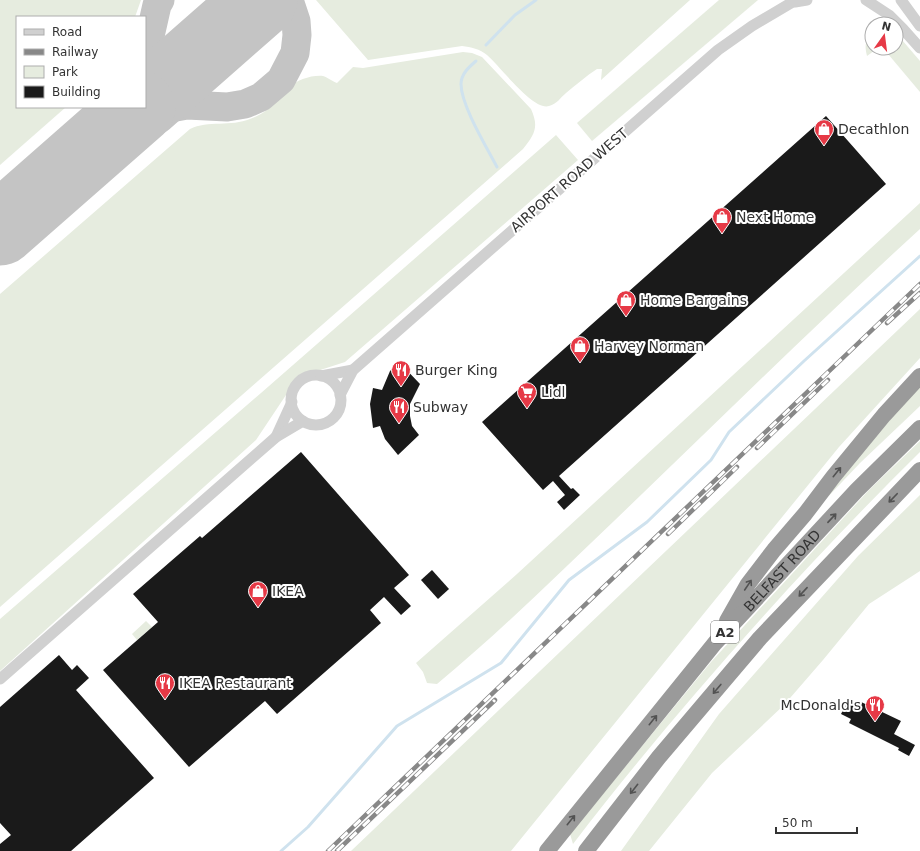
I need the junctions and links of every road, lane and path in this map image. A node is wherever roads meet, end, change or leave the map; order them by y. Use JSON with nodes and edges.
{"nodes":[{"id":1,"x":807,"y":0,"type":"edge"},
{"id":2,"x":866,"y":0,"type":"edge"},
{"id":3,"x":901,"y":0,"type":"edge"},
{"id":4,"x":796,"y":1,"type":"edge"},
{"id":5,"x":920,"y":26,"type":"edge"},
{"id":6,"x":920,"y":48,"type":"edge"},
{"id":7,"x":353,"y":370,"type":"junction"},
{"id":8,"x":321,"y":376,"type":"junction"},
{"id":9,"x":920,"y":376,"type":"edge"},
{"id":10,"x":340,"y":395,"type":"junction"},
{"id":11,"x":292,"y":402,"type":"junction"},
{"id":12,"x":303,"y":421,"type":"junction"},
{"id":13,"x":920,"y":428,"type":"edge"},
{"id":14,"x":276,"y":437,"type":"junction"},
{"id":15,"x":920,"y":470,"type":"edge"},
{"id":16,"x":715,"y":643,"type":"junction"},
{"id":17,"x":0,"y":679,"type":"edge"},
{"id":18,"x":547,"y":851,"type":"edge"},
{"id":19,"x":586,"y":851,"type":"edge"}],
"edges":[{"from":1,"to":4,"type":"street","name":"AIRPORT ROAD WEST"},
{"from":2,"to":6,"type":"street"},
{"from":3,"to":5,"type":"street"},
{"from":4,"to":7,"type":"street","name":"AIRPORT ROAD WEST"},
{"from":7,"to":8,"type":"street"},
{"from":7,"to":10,"type":"street","name":"AIRPORT ROAD WEST"},
{"from":8,"to":10,"type":"street"},
{"from":8,"to":11,"type":"street"},
{"from":16,"to":9,"type":"highway","one_way":true},
{"from":10,"to":12,"type":"street"},
{"from":11,"to":12,"type":"street"},
{"from":11,"to":14,"type":"street"},
{"from":12,"to":14,"type":"street"},
{"from":16,"to":13,"type":"highway","name":"BELFAST ROAD","number":"A2","one_way":true},
{"from":14,"to":17,"type":"street"},
{"from":15,"to":19,"type":"highway","number":"A2","one_way":true},
{"from":18,"to":16,"type":"highway","name":"BELFAST ROAD","number":"A2","one_way":true}]}
